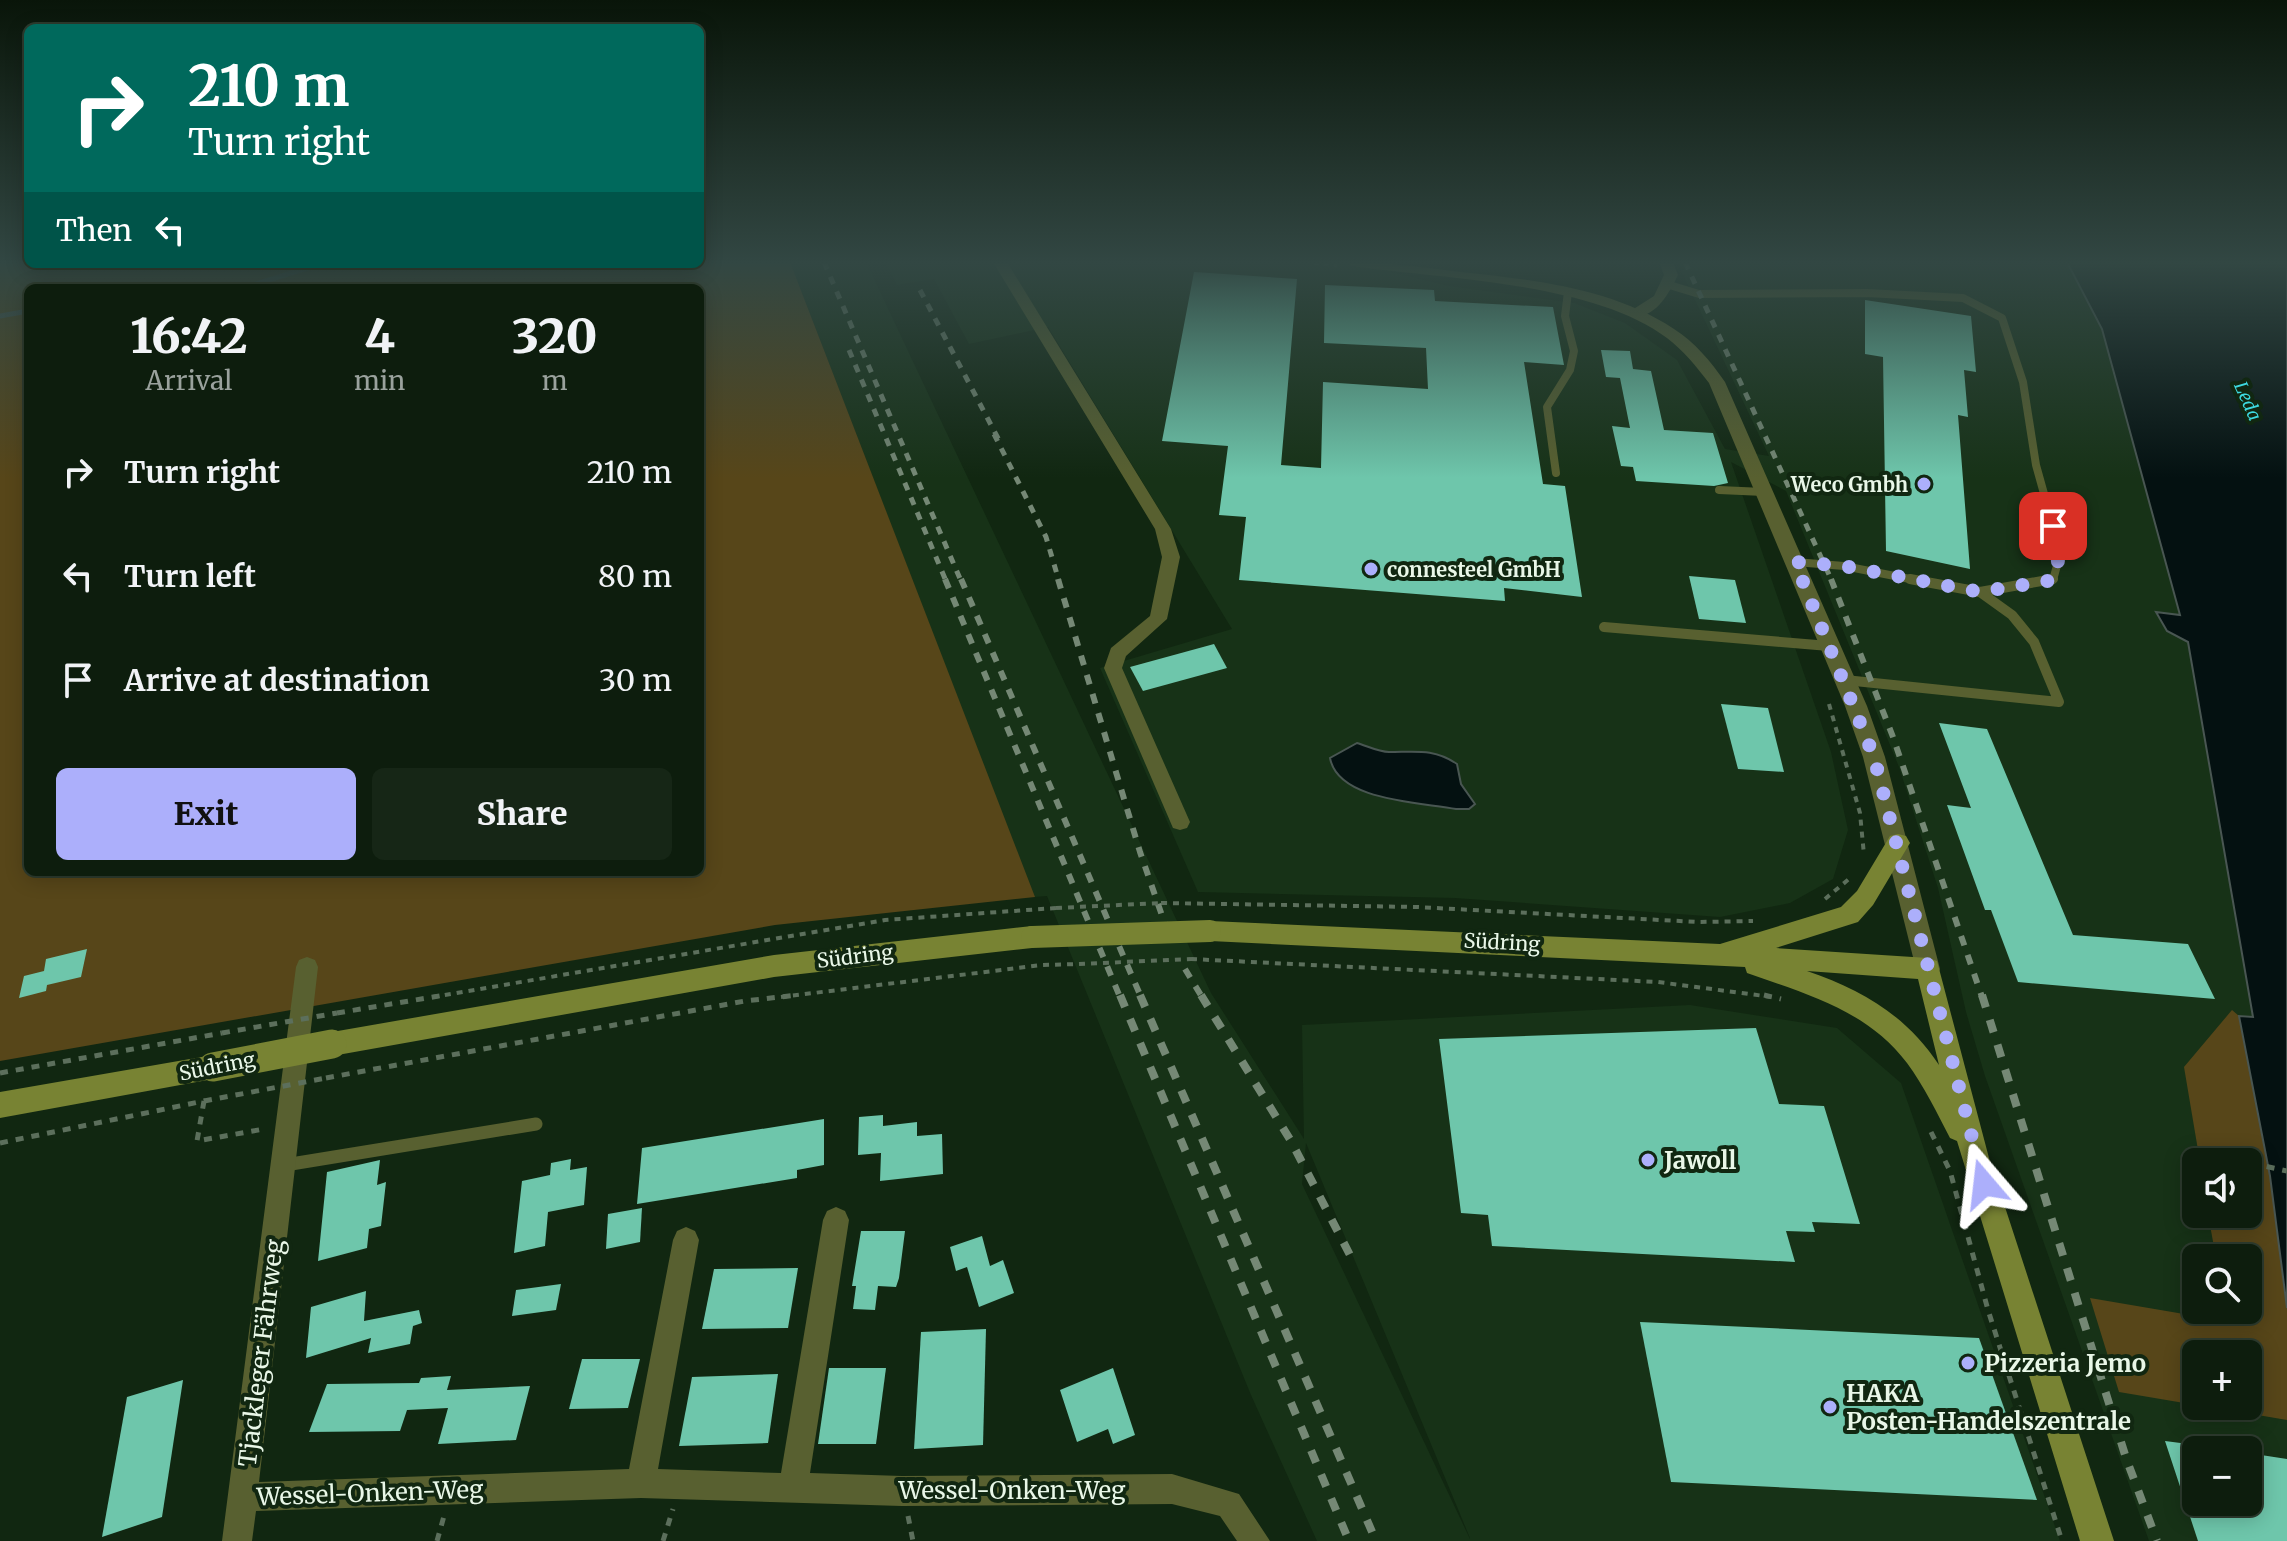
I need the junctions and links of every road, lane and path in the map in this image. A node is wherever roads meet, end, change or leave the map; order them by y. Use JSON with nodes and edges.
{"nodes":[{"id":1,"x":1044,"y":334,"type":"edge"},
{"id":2,"x":1570,"y":334,"type":"edge"},
{"id":3,"x":1672,"y":334,"type":"edge"},
{"id":4,"x":2007,"y":334,"type":"edge"},
{"id":5,"x":1556,"y":473,"type":"dead end"},
{"id":6,"x":1719,"y":490,"type":"dead end"},
{"id":7,"x":1764,"y":492,"type":"junction"},
{"id":8,"x":1795,"y":562,"type":"junction"},
{"id":9,"x":1980,"y":592,"type":"junction"},
{"id":10,"x":1604,"y":627,"type":"dead end"},
{"id":11,"x":1831,"y":647,"type":"junction"},
{"id":12,"x":1845,"y":680,"type":"junction"},
{"id":13,"x":1828,"y":700,"type":"dead end"},
{"id":14,"x":1180,"y":822,"type":"dead end"},
{"id":15,"x":1898,"y":843,"type":"junction"},
{"id":16,"x":1858,"y":865,"type":"dead end"},
{"id":17,"x":1851,"y":877,"type":"dead end"},
{"id":18,"x":1820,"y":902,"type":"dead end"},
{"id":19,"x":1753,"y":921,"type":"dead end"},
{"id":20,"x":1722,"y":953,"type":"junction"},
{"id":21,"x":307,"y":967,"type":"dead end"},
{"id":22,"x":1928,"y":969,"type":"junction"},
{"id":23,"x":1793,"y":1002,"type":"dead end"},
{"id":24,"x":0,"y":1073,"type":"edge"},
{"id":25,"x":204,"y":1101,"type":"junction"},
{"id":26,"x":0,"y":1105,"type":"edge"},
{"id":27,"x":1925,"y":1119,"type":"dead end"},
{"id":28,"x":536,"y":1124,"type":"dead end"},
{"id":29,"x":287,"y":1125,"type":"junction"},
{"id":30,"x":0,"y":1143,"type":"edge"},
{"id":31,"x":1975,"y":1158,"type":"junction"},
{"id":32,"x":285,"y":1165,"type":"junction"},
{"id":33,"x":2262,"y":1165,"type":"edge"},
{"id":34,"x":2287,"y":1171,"type":"edge"},
{"id":35,"x":836,"y":1220,"type":"dead end"},
{"id":36,"x":686,"y":1240,"type":"dead end"},
{"id":37,"x":641,"y":1483,"type":"junction"},
{"id":38,"x":793,"y":1487,"type":"junction"},
{"id":39,"x":242,"y":1497,"type":"junction"},
{"id":40,"x":232,"y":1539,"type":"edge"},
{"id":41,"x":1255,"y":1541,"type":"edge"},
{"id":42,"x":2062,"y":1541,"type":"edge"},
{"id":43,"x":2097,"y":1541,"type":"edge"}],
"edges":[{"from":1,"to":14,"type":"street"},
{"from":2,"to":5,"type":"lane"},
{"from":3,"to":7,"type":"street"},
{"from":4,"to":9,"type":"lane"},
{"from":6,"to":7,"type":"lane"},
{"from":7,"to":8,"type":"street"},
{"from":8,"to":9,"type":"lane"},
{"from":8,"to":11,"type":"street"},
{"from":9,"to":12,"type":"lane"},
{"from":10,"to":11,"type":"lane"},
{"from":11,"to":12,"type":"street"},
{"from":12,"to":15,"type":"street"},
{"from":13,"to":16,"type":"path"},
{"from":15,"to":20,"type":"main road"},
{"from":15,"to":22,"type":"street"},
{"from":17,"to":18,"type":"path"},
{"from":19,"to":24,"type":"path","bridge":true},
{"from":20,"to":22,"type":"main road","name":"Südring"},
{"from":20,"to":26,"type":"main road","name":"Südring","bridge":true},
{"from":20,"to":31,"type":"main road","name":"Südring"},
{"from":21,"to":29,"type":"street","name":"Tjackleger Fährweg"},
{"from":22,"to":31,"type":"main road"},
{"from":23,"to":25,"type":"path","bridge":true},
{"from":25,"to":29,"type":"path"},
{"from":25,"to":30,"type":"path"},
{"from":27,"to":42,"type":"path"},
{"from":28,"to":32,"type":"lane"},
{"from":29,"to":32,"type":"street","name":"Tjackleger Fährweg"},
{"from":31,"to":43,"type":"main road"},
{"from":32,"to":39,"type":"street","name":"Tjackleger Fährweg"},
{"from":33,"to":34,"type":"path"},
{"from":35,"to":38,"type":"street"},
{"from":36,"to":37,"type":"street"},
{"from":37,"to":38,"type":"street","name":"Wessel-Onken-Weg"},
{"from":37,"to":39,"type":"street","name":"Wessel-Onken-Weg"},
{"from":38,"to":41,"type":"street","name":"Wessel-Onken-Weg"},
{"from":39,"to":40,"type":"street","name":"Tjackleger Fährweg"}]}
